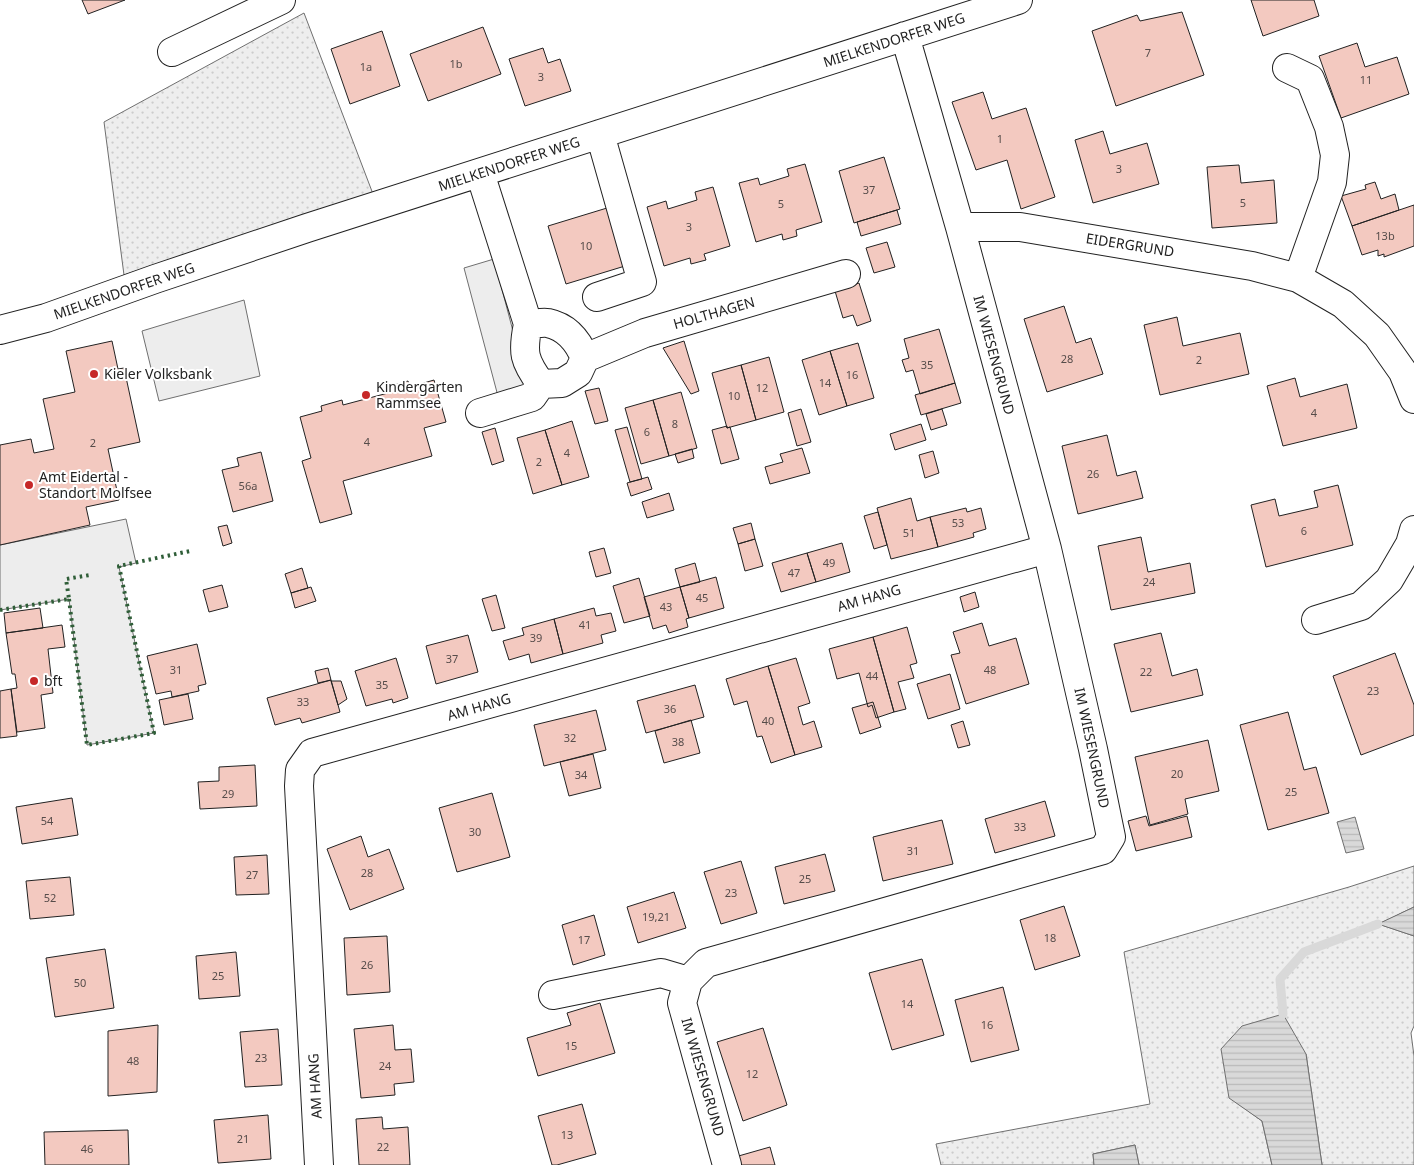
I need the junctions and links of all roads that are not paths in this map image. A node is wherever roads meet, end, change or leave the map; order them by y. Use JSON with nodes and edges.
{"nodes":[{"id":1,"x":280,"y":0,"type":"edge"},
{"id":2,"x":1016,"y":0,"type":"edge"},
{"id":3,"x":905,"y":36,"type":"junction"},
{"id":4,"x":172,"y":52,"type":"dead end"},
{"id":5,"x":1287,"y":68,"type":"dead end"},
{"id":6,"x":600,"y":134,"type":"junction"},
{"id":7,"x":480,"y":173,"type":"junction"},
{"id":8,"x":960,"y":227,"type":"junction"},
{"id":9,"x":846,"y":274,"type":"dead end"},
{"id":10,"x":1298,"y":278,"type":"junction"},
{"id":11,"x":597,"y":297,"type":"dead end"},
{"id":12,"x":528,"y":324,"type":"junction"},
{"id":13,"x":0,"y":330,"type":"edge"},
{"id":14,"x":585,"y":358,"type":"junction"},
{"id":15,"x":541,"y":384,"type":"junction"},
{"id":16,"x":1414,"y":399,"type":"edge"},
{"id":17,"x":480,"y":413,"type":"dead end"},
{"id":18,"x":1414,"y":530,"type":"edge"},
{"id":19,"x":1047,"y":549,"type":"junction"},
{"id":20,"x":1316,"y":620,"type":"dead end"},
{"id":21,"x":688,"y":981,"type":"junction"},
{"id":22,"x":553,"y":995,"type":"dead end"},
{"id":23,"x":319,"y":1165,"type":"edge"},
{"id":24,"x":727,"y":1165,"type":"edge"}],
"edges":[{"from":1,"to":4,"type":"street"},
{"from":2,"to":3,"type":"street","name":"MIELKENDORFER WEG"},
{"from":3,"to":6,"type":"street","name":"MIELKENDORFER WEG"},
{"from":3,"to":8,"type":"street","name":"IM WIESENGRUND"},
{"from":5,"to":10,"type":"street"},
{"from":6,"to":7,"type":"street","name":"MIELKENDORFER WEG"},
{"from":6,"to":11,"type":"street"},
{"from":7,"to":12,"type":"street"},
{"from":7,"to":13,"type":"street","name":"MIELKENDORFER WEG"},
{"from":8,"to":10,"type":"street","name":"EIDERGRUND"},
{"from":8,"to":19,"type":"street","name":"IM WIESENGRUND"},
{"from":9,"to":14,"type":"street","name":"HOLTHAGEN"},
{"from":10,"to":16,"type":"street","name":"EIDERGRUND"},
{"from":12,"to":14,"type":"street"},
{"from":12,"to":15,"type":"street"},
{"from":14,"to":15,"type":"street"},
{"from":15,"to":17,"type":"street"},
{"from":18,"to":20,"type":"street"},
{"from":19,"to":21,"type":"street","name":"IM WIESENGRUND"},
{"from":19,"to":23,"type":"street","name":"AM HANG"},
{"from":21,"to":22,"type":"street"},
{"from":21,"to":24,"type":"street","name":"IM WIESENGRUND"}]}
